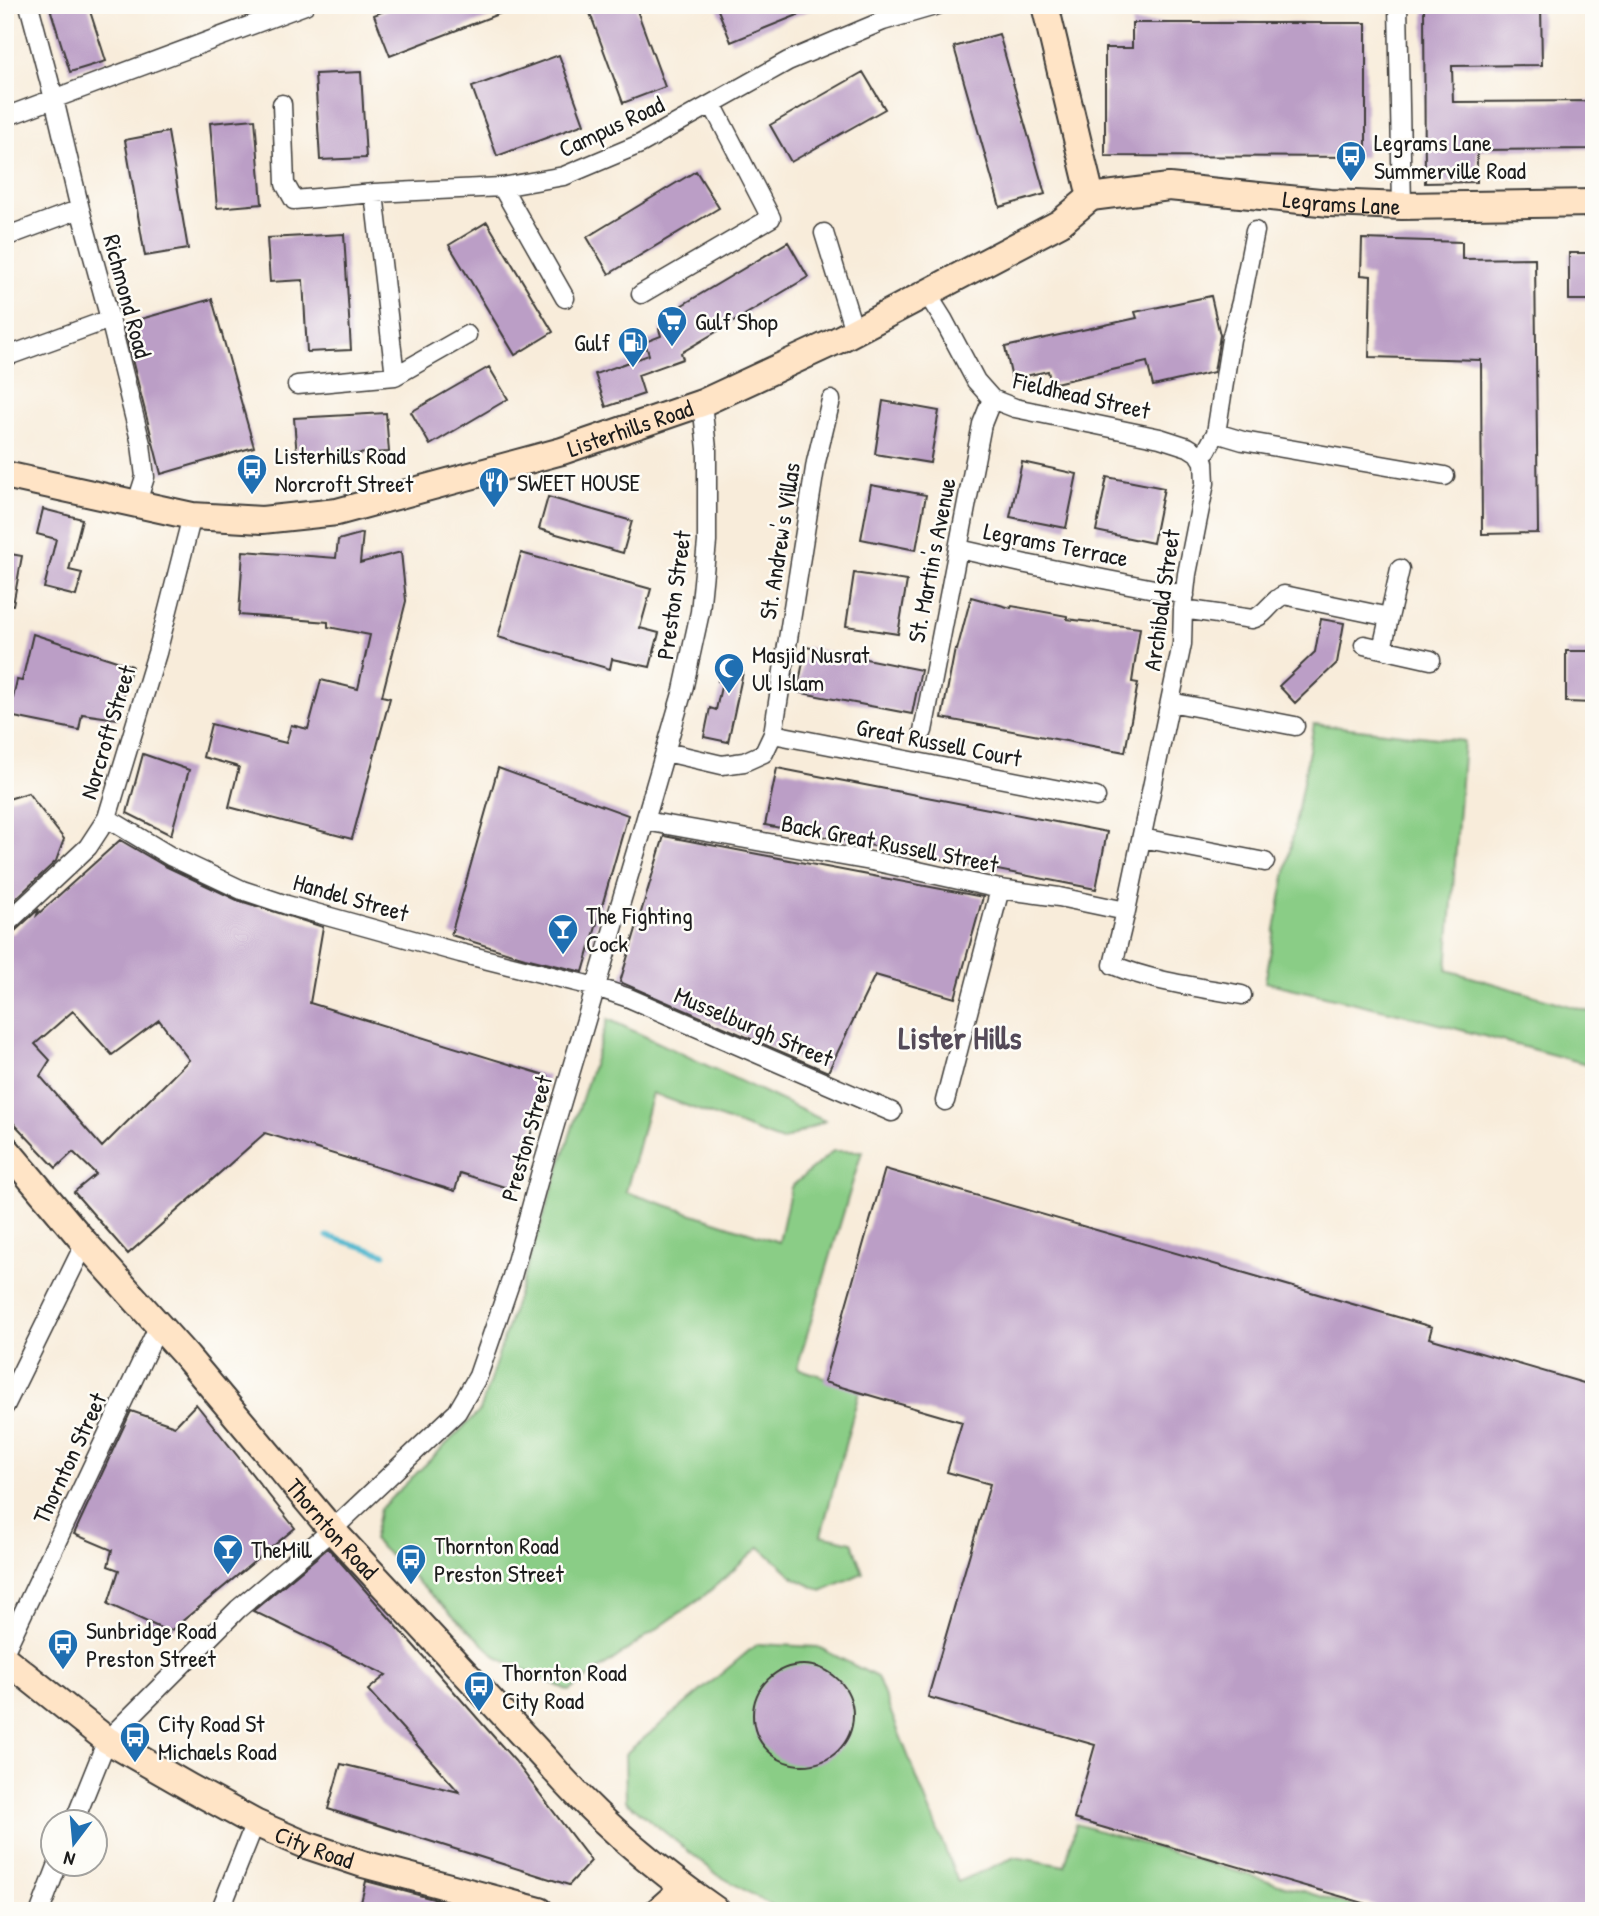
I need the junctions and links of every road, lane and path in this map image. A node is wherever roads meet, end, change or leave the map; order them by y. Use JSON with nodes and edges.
{"nodes":[{"id":1,"x":29,"y":5,"type":"edge"},
{"id":2,"x":305,"y":5,"type":"edge"},
{"id":3,"x":938,"y":5,"type":"edge"},
{"id":4,"x":1045,"y":5,"type":"edge"},
{"id":5,"x":1398,"y":5,"type":"edge"},
{"id":6,"x":54,"y":99,"type":"junction"},
{"id":7,"x":282,"y":104,"type":"dead end"},
{"id":8,"x":712,"y":104,"type":"junction"},
{"id":9,"x":5,"y":117,"type":"edge"},
{"id":10,"x":502,"y":187,"type":"junction"},
{"id":11,"x":374,"y":193,"type":"junction"},
{"id":12,"x":1091,"y":197,"type":"junction"},
{"id":13,"x":1594,"y":203,"type":"edge"},
{"id":14,"x":1402,"y":206,"type":"junction"},
{"id":15,"x":80,"y":209,"type":"junction"},
{"id":16,"x":1255,"y":231,"type":"dead end"},
{"id":17,"x":824,"y":233,"type":"dead end"},
{"id":18,"x":5,"y":237,"type":"edge"},
{"id":19,"x":926,"y":292,"type":"junction"},
{"id":20,"x":641,"y":294,"type":"dead end"},
{"id":21,"x":565,"y":298,"type":"dead end"},
{"id":22,"x":110,"y":319,"type":"junction"},
{"id":23,"x":854,"y":331,"type":"junction"},
{"id":24,"x":467,"y":335,"type":"dead end"},
{"id":25,"x":5,"y":357,"type":"edge"},
{"id":26,"x":395,"y":376,"type":"junction"},
{"id":27,"x":297,"y":385,"type":"dead end"},
{"id":28,"x":992,"y":399,"type":"junction"},
{"id":29,"x":831,"y":400,"type":"dead end"},
{"id":30,"x":702,"y":403,"type":"junction"},
{"id":31,"x":1216,"y":433,"type":"junction"},
{"id":32,"x":1199,"y":454,"type":"junction"},
{"id":33,"x":5,"y":475,"type":"edge"},
{"id":34,"x":1445,"y":476,"type":"dead end"},
{"id":35,"x":136,"y":505,"type":"junction"},
{"id":36,"x":192,"y":516,"type":"junction"},
{"id":37,"x":959,"y":549,"type":"junction"},
{"id":38,"x":1400,"y":569,"type":"dead end"},
{"id":39,"x":1184,"y":602,"type":"junction"},
{"id":40,"x":1389,"y":617,"type":"junction"},
{"id":41,"x":1364,"y":645,"type":"dead end"},
{"id":42,"x":1382,"y":649,"type":"junction"},
{"id":43,"x":1431,"y":660,"type":"dead end"},
{"id":44,"x":1170,"y":702,"type":"junction"},
{"id":45,"x":1295,"y":726,"type":"dead end"},
{"id":46,"x":773,"y":734,"type":"junction"},
{"id":47,"x":919,"y":747,"type":"junction"},
{"id":48,"x":666,"y":752,"type":"junction"},
{"id":49,"x":1096,"y":797,"type":"dead end"},
{"id":50,"x":107,"y":818,"type":"junction"},
{"id":51,"x":645,"y":821,"type":"junction"},
{"id":52,"x":1142,"y":838,"type":"junction"},
{"id":53,"x":1265,"y":862,"type":"dead end"},
{"id":54,"x":1000,"y":889,"type":"junction"},
{"id":55,"x":1126,"y":911,"type":"junction"},
{"id":56,"x":5,"y":925,"type":"edge"},
{"id":57,"x":596,"y":987,"type":"junction"},
{"id":58,"x":1242,"y":995,"type":"dead end"},
{"id":59,"x":945,"y":1101,"type":"dead end"},
{"id":60,"x":892,"y":1112,"type":"dead end"},
{"id":61,"x":5,"y":1148,"type":"edge"},
{"id":62,"x":85,"y":1243,"type":"junction"},
{"id":63,"x":159,"y":1325,"type":"junction"},
{"id":64,"x":5,"y":1406,"type":"edge"},
{"id":65,"x":332,"y":1530,"type":"junction"},
{"id":66,"x":5,"y":1651,"type":"edge"},
{"id":67,"x":5,"y":1659,"type":"edge"},
{"id":68,"x":107,"y":1740,"type":"junction"},
{"id":69,"x":80,"y":1808,"type":"edge"},
{"id":70,"x":255,"y":1823,"type":"junction"},
{"id":71,"x":53,"y":1878,"type":"edge"},
{"id":72,"x":684,"y":1888,"type":"junction"},
{"id":73,"x":498,"y":1906,"type":"edge"},
{"id":74,"x":40,"y":1911,"type":"edge"},
{"id":75,"x":220,"y":1911,"type":"edge"},
{"id":76,"x":540,"y":1911,"type":"edge"},
{"id":77,"x":658,"y":1911,"type":"edge"},
{"id":78,"x":717,"y":1911,"type":"edge"}],
"edges":[{"from":1,"to":6,"type":"street","name":"Richmond Road"},
{"from":2,"to":6,"type":"street"},
{"from":3,"to":8,"type":"street","name":"Campus Road"},
{"from":4,"to":12,"type":"street"},
{"from":5,"to":14,"type":"street"},
{"from":6,"to":9,"type":"street"},
{"from":6,"to":15,"type":"street","name":"Richmond Road"},
{"from":7,"to":11,"type":"street","name":"Campus Road"},
{"from":8,"to":10,"type":"street","name":"Campus Road"},
{"from":8,"to":20,"type":"street"},
{"from":10,"to":11,"type":"street","name":"Campus Road"},
{"from":10,"to":21,"type":"street"},
{"from":11,"to":26,"type":"street"},
{"from":12,"to":14,"type":"street","name":"Legrams Lane"},
{"from":12,"to":19,"type":"street","name":"Listerhills Road"},
{"from":13,"to":14,"type":"street","name":"Legrams Lane"},
{"from":15,"to":18,"type":"street"},
{"from":15,"to":22,"type":"street","name":"Richmond Road"},
{"from":16,"to":31,"type":"street"},
{"from":17,"to":23,"type":"street"},
{"from":19,"to":23,"type":"street","name":"Listerhills Road"},
{"from":19,"to":28,"type":"street","name":"Fieldhead Street"},
{"from":22,"to":25,"type":"street"},
{"from":22,"to":35,"type":"street","name":"Richmond Road"},
{"from":23,"to":30,"type":"street","name":"Listerhills Road"},
{"from":24,"to":26,"type":"street"},
{"from":26,"to":27,"type":"street"},
{"from":28,"to":32,"type":"street","name":"Fieldhead Street"},
{"from":28,"to":37,"type":"street","name":"St. Martin's Avenue"},
{"from":29,"to":46,"type":"street","name":"St. Andrew's Villas"},
{"from":30,"to":36,"type":"street","name":"Listerhills Road"},
{"from":30,"to":48,"type":"street","name":"Preston Street"},
{"from":31,"to":32,"type":"street"},
{"from":31,"to":34,"type":"street"},
{"from":32,"to":39,"type":"street","name":"Archibald Street"},
{"from":33,"to":35,"type":"street","name":"Listerhills Road"},
{"from":35,"to":36,"type":"street","name":"Listerhills Road"},
{"from":36,"to":50,"type":"street","name":"Norcroft Street"},
{"from":37,"to":39,"type":"street","name":"Legrams Terrace"},
{"from":37,"to":47,"type":"street","name":"St. Martin's Avenue"},
{"from":38,"to":40,"type":"street"},
{"from":39,"to":40,"type":"street","name":"Legrams Terrace"},
{"from":39,"to":44,"type":"street","name":"Archibald Street"},
{"from":40,"to":42,"type":"street"},
{"from":41,"to":42,"type":"street"},
{"from":42,"to":43,"type":"street"},
{"from":44,"to":45,"type":"street"},
{"from":44,"to":52,"type":"street","name":"Archibald Street"},
{"from":46,"to":47,"type":"street","name":"Great Russell Court"},
{"from":46,"to":48,"type":"street"},
{"from":47,"to":49,"type":"street","name":"Great Russell Court"},
{"from":48,"to":51,"type":"street","name":"Preston Street"},
{"from":50,"to":56,"type":"street","name":"Norcroft Street"},
{"from":50,"to":57,"type":"street","name":"Handel Street"},
{"from":51,"to":54,"type":"street","name":"Back Great Russell Street"},
{"from":51,"to":57,"type":"street","name":"Preston Street"},
{"from":52,"to":53,"type":"street"},
{"from":52,"to":55,"type":"street","name":"Archibald Street"},
{"from":54,"to":55,"type":"street","name":"Back Great Russell Street"},
{"from":54,"to":59,"type":"street"},
{"from":55,"to":58,"type":"street","name":"Archibald Street"},
{"from":57,"to":60,"type":"street","name":"Musselburgh Street"},
{"from":57,"to":65,"type":"street","name":"Preston Street"},
{"from":61,"to":62,"type":"street","name":"Thornton Road"},
{"from":62,"to":63,"type":"street","name":"Thornton Road"},
{"from":62,"to":64,"type":"street"},
{"from":63,"to":65,"type":"street","name":"Thornton Road"},
{"from":63,"to":66,"type":"street","name":"Thornton Street"},
{"from":65,"to":68,"type":"street","name":"Preston Street"},
{"from":65,"to":72,"type":"street","name":"Thornton Road"},
{"from":67,"to":68,"type":"street","name":"City Road"},
{"from":68,"to":69,"type":"street"},
{"from":68,"to":70,"type":"street","name":"City Road"},
{"from":70,"to":73,"type":"street","name":"City Road"},
{"from":70,"to":75,"type":"street"},
{"from":71,"to":74,"type":"street"},
{"from":72,"to":77,"type":"street"},
{"from":72,"to":78,"type":"street","name":"Thornton Road"},
{"from":73,"to":76,"type":"street","name":"City Road"}]}
